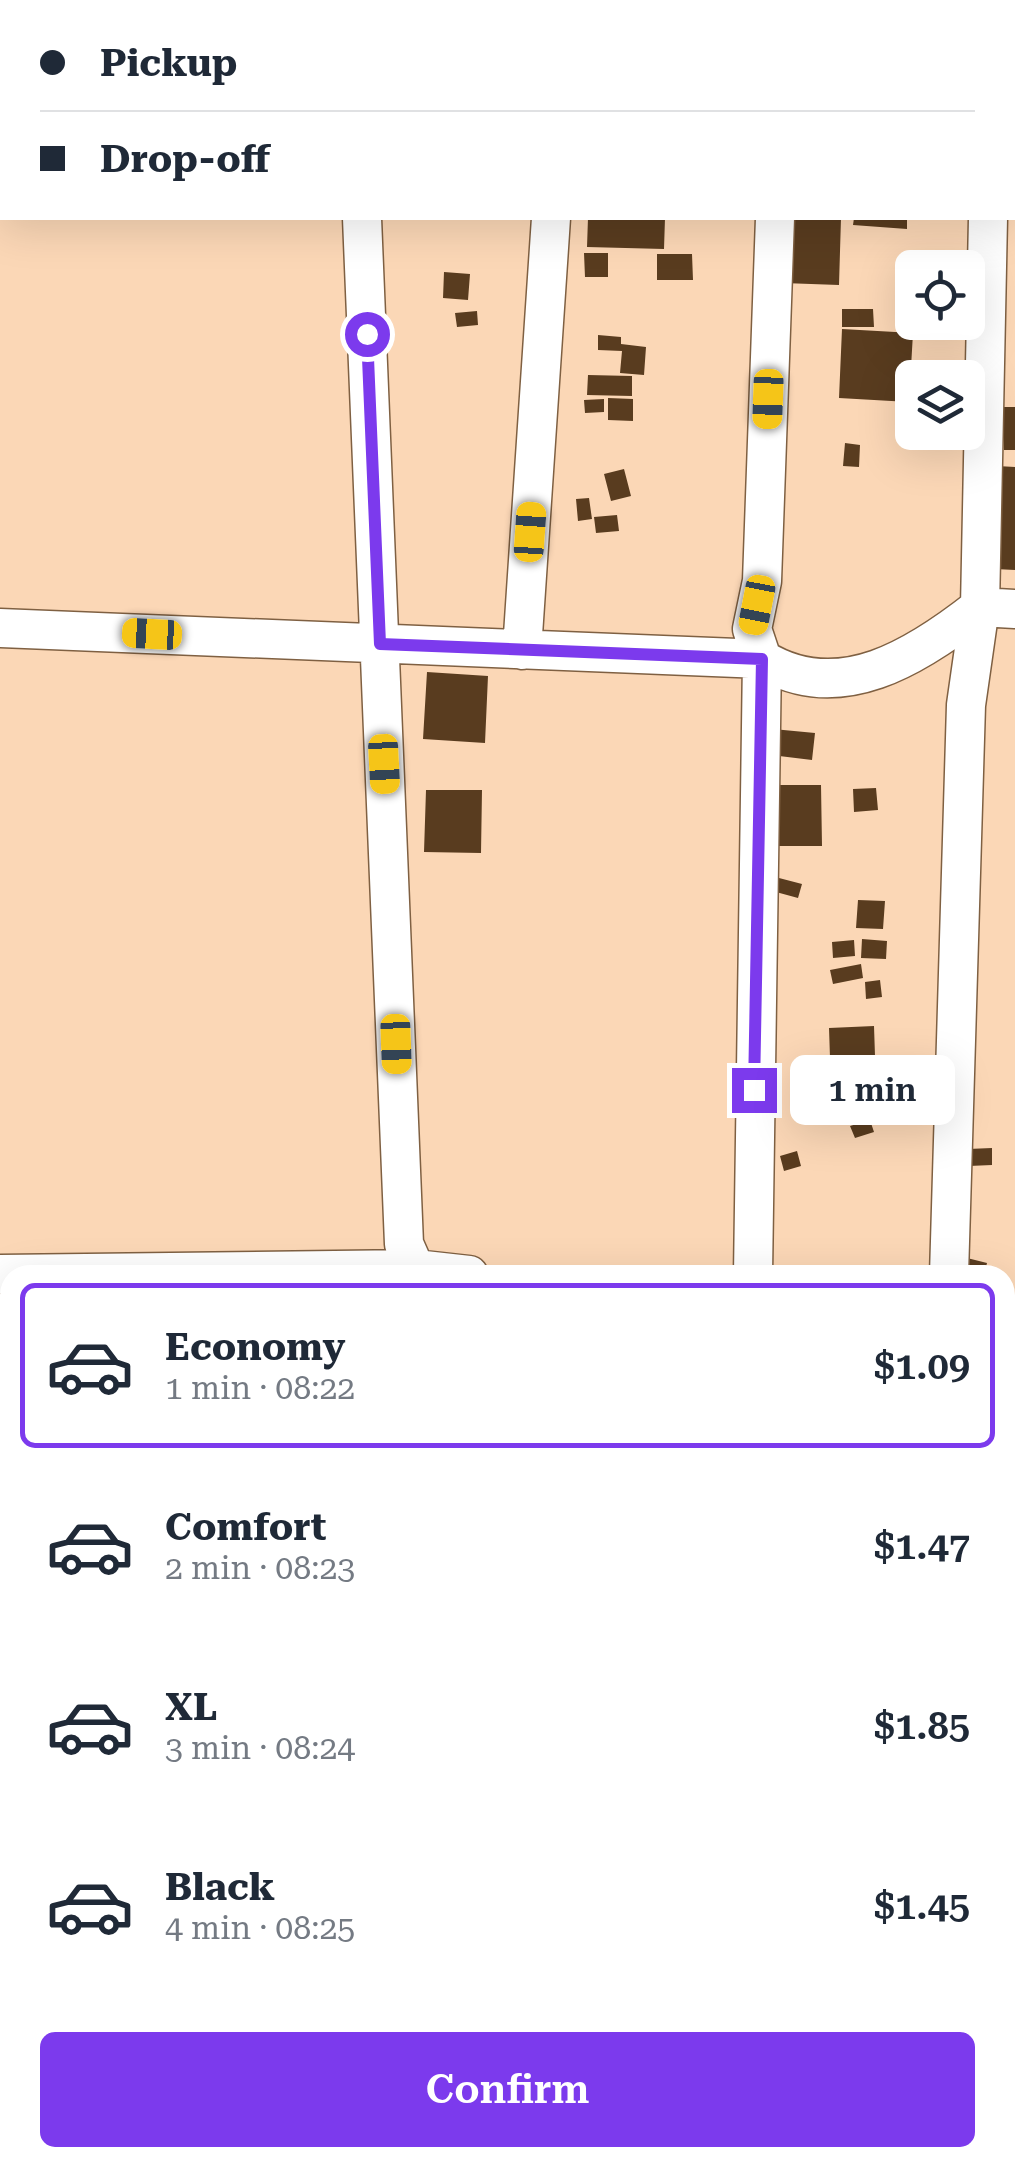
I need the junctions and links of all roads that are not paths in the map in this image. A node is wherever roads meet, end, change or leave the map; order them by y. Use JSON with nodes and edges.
{"nodes":[{"id":1,"x":362,"y":220,"type":"edge"},
{"id":2,"x":552,"y":220,"type":"edge"},
{"id":3,"x":775,"y":220,"type":"edge"},
{"id":4,"x":988,"y":220,"type":"edge"},
{"id":5,"x":997,"y":608,"type":"edge"},
{"id":6,"x":0,"y":628,"type":"edge"},
{"id":7,"x":380,"y":644,"type":"junction"},
{"id":8,"x":522,"y":650,"type":"junction"},
{"id":9,"x":762,"y":659,"type":"junction"},
{"id":10,"x":407,"y":1264,"type":"edge"},
{"id":11,"x":368,"y":1265,"type":"edge"},
{"id":12,"x":753,"y":1265,"type":"edge"},
{"id":13,"x":949,"y":1265,"type":"edge"}],
"edges":[{"from":1,"to":7,"type":"street"},
{"from":2,"to":8,"type":"street"},
{"from":3,"to":9,"type":"street"},
{"from":4,"to":5,"type":"street"},
{"from":5,"to":9,"type":"street"},
{"from":5,"to":13,"type":"street"},
{"from":6,"to":7,"type":"street"},
{"from":7,"to":8,"type":"street"},
{"from":7,"to":10,"type":"street"},
{"from":8,"to":9,"type":"street"},
{"from":9,"to":12,"type":"street"},
{"from":10,"to":11,"type":"street"}]}
